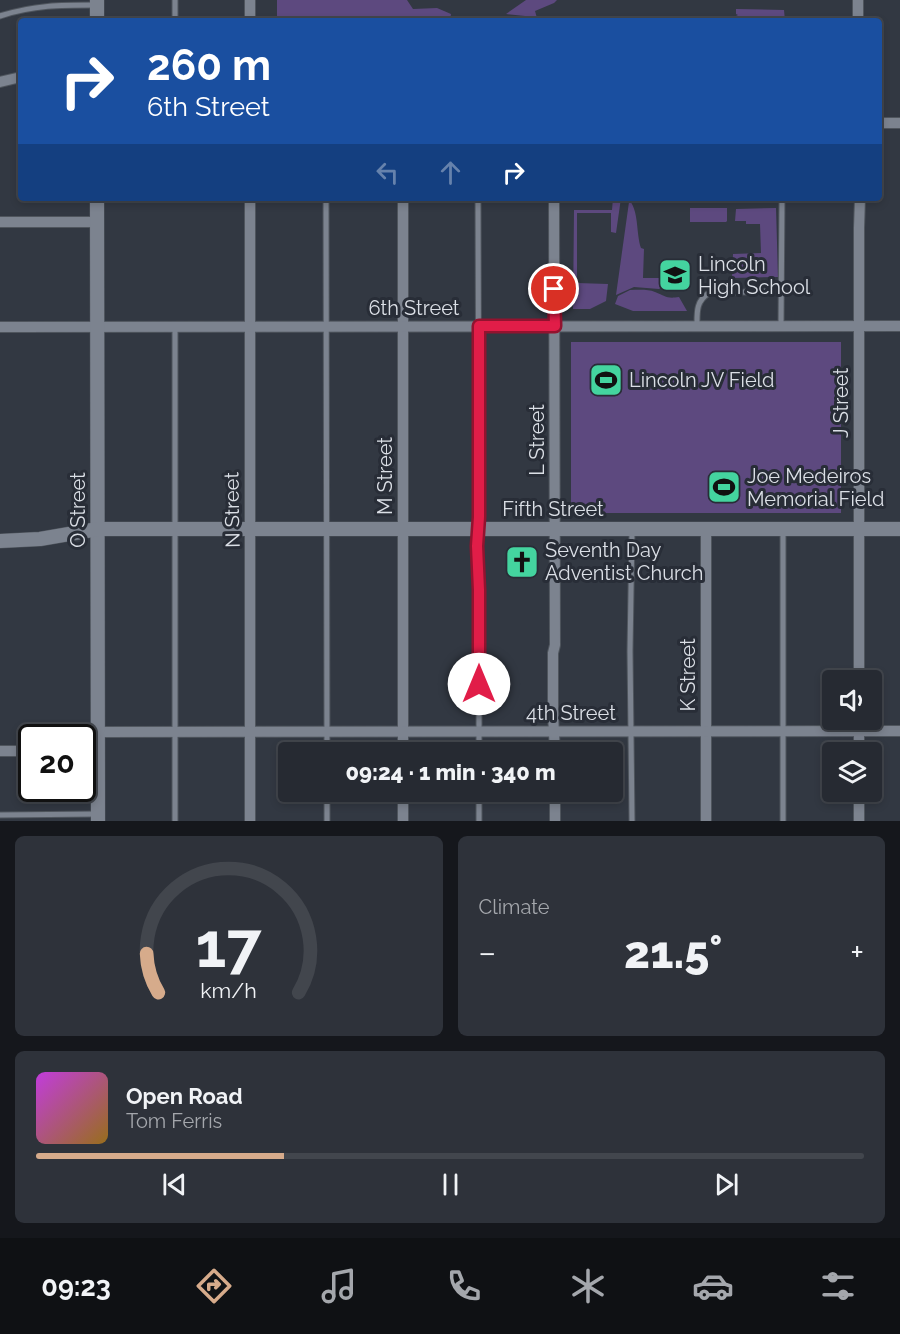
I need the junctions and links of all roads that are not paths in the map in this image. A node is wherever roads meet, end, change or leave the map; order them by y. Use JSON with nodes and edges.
{"nodes":[{"id":1,"x":175,"y":0,"type":"edge"},
{"id":2,"x":250,"y":0,"type":"edge"},
{"id":3,"x":858,"y":0,"type":"edge"},
{"id":4,"x":97,"y":2,"type":"edge"},
{"id":5,"x":0,"y":16,"type":"edge"},
{"id":6,"x":97,"y":18,"type":"edge"},
{"id":7,"x":175,"y":18,"type":"edge"},
{"id":8,"x":250,"y":18,"type":"edge"},
{"id":9,"x":858,"y":18,"type":"edge"},
{"id":10,"x":18,"y":78,"type":"edge"},
{"id":11,"x":0,"y":82,"type":"edge"},
{"id":12,"x":882,"y":123,"type":"edge"},
{"id":13,"x":900,"y":123,"type":"edge"},
{"id":14,"x":98,"y":201,"type":"edge"},
{"id":15,"x":250,"y":201,"type":"edge"},
{"id":16,"x":326,"y":201,"type":"edge"},
{"id":17,"x":403,"y":201,"type":"edge"},
{"id":18,"x":478,"y":201,"type":"edge"},
{"id":19,"x":554,"y":201,"type":"edge"},
{"id":20,"x":782,"y":201,"type":"edge"},
{"id":21,"x":860,"y":201,"type":"edge"},
{"id":22,"x":0,"y":222,"type":"edge"},
{"id":23,"x":98,"y":222,"type":"junction"},
{"id":24,"x":781,"y":291,"type":"junction"},
{"id":25,"x":98,"y":326,"type":"junction"},
{"id":26,"x":250,"y":326,"type":"junction"},
{"id":27,"x":479,"y":326,"type":"junction"},
{"id":28,"x":555,"y":326,"type":"junction"},
{"id":29,"x":697,"y":326,"type":"junction"},
{"id":30,"x":781,"y":326,"type":"junction"},
{"id":31,"x":859,"y":326,"type":"junction"},
{"id":32,"x":900,"y":326,"type":"edge"},
{"id":33,"x":0,"y":327,"type":"edge"},
{"id":34,"x":175,"y":327,"type":"junction"},
{"id":35,"x":326,"y":327,"type":"junction"},
{"id":36,"x":403,"y":327,"type":"junction"},
{"id":37,"x":250,"y":528,"type":"junction"},
{"id":38,"x":98,"y":529,"type":"junction"},
{"id":39,"x":175,"y":529,"type":"junction"},
{"id":40,"x":327,"y":529,"type":"junction"},
{"id":41,"x":403,"y":529,"type":"junction"},
{"id":42,"x":478,"y":529,"type":"junction"},
{"id":43,"x":555,"y":529,"type":"junction"},
{"id":44,"x":632,"y":529,"type":"junction"},
{"id":45,"x":706,"y":529,"type":"junction"},
{"id":46,"x":783,"y":529,"type":"junction"},
{"id":47,"x":859,"y":529,"type":"junction"},
{"id":48,"x":900,"y":529,"type":"edge"},
{"id":49,"x":0,"y":541,"type":"edge"},
{"id":50,"x":859,"y":670,"type":"edge"},
{"id":51,"x":822,"y":728,"type":"edge"},
{"id":52,"x":882,"y":729,"type":"edge"},
{"id":53,"x":555,"y":731,"type":"junction"},
{"id":54,"x":631,"y":731,"type":"junction"},
{"id":55,"x":706,"y":731,"type":"junction"},
{"id":56,"x":783,"y":731,"type":"junction"},
{"id":57,"x":900,"y":731,"type":"edge"},
{"id":58,"x":98,"y":732,"type":"junction"},
{"id":59,"x":175,"y":732,"type":"junction"},
{"id":60,"x":250,"y":732,"type":"junction"},
{"id":61,"x":327,"y":732,"type":"junction"},
{"id":62,"x":403,"y":732,"type":"junction"},
{"id":63,"x":479,"y":732,"type":"junction"},
{"id":64,"x":327,"y":742,"type":"edge"},
{"id":65,"x":403,"y":742,"type":"edge"},
{"id":66,"x":479,"y":742,"type":"edge"},
{"id":67,"x":555,"y":742,"type":"edge"},
{"id":68,"x":0,"y":751,"type":"edge"},
{"id":69,"x":18,"y":751,"type":"edge"},
{"id":70,"x":327,"y":802,"type":"edge"},
{"id":71,"x":403,"y":802,"type":"edge"},
{"id":72,"x":479,"y":802,"type":"edge"},
{"id":73,"x":555,"y":802,"type":"edge"},
{"id":74,"x":860,"y":802,"type":"edge"},
{"id":75,"x":0,"y":815,"type":"edge"},
{"id":76,"x":47,"y":818,"type":"edge"},
{"id":77,"x":64,"y":818,"type":"edge"},
{"id":78,"x":98,"y":818,"type":"edge"},
{"id":79,"x":175,"y":821,"type":"edge"},
{"id":80,"x":250,"y":821,"type":"edge"},
{"id":81,"x":327,"y":821,"type":"edge"},
{"id":82,"x":403,"y":821,"type":"edge"},
{"id":83,"x":479,"y":821,"type":"edge"},
{"id":84,"x":555,"y":821,"type":"edge"},
{"id":85,"x":632,"y":821,"type":"edge"},
{"id":86,"x":706,"y":821,"type":"edge"},
{"id":87,"x":783,"y":821,"type":"edge"},
{"id":88,"x":860,"y":821,"type":"edge"}],
"edges":[{"from":1,"to":7,"type":"lane"},
{"from":2,"to":8,"type":"street"},
{"from":3,"to":9,"type":"street"},
{"from":4,"to":5,"type":"lane"},
{"from":4,"to":6,"type":"street"},
{"from":10,"to":11,"type":"street"},
{"from":12,"to":13,"type":"street"},
{"from":14,"to":23,"type":"street","name":"O Street"},
{"from":15,"to":26,"type":"street","name":"N Street"},
{"from":16,"to":35,"type":"lane"},
{"from":17,"to":36,"type":"street","name":"M Street"},
{"from":18,"to":27,"type":"lane"},
{"from":19,"to":28,"type":"street","name":"L Street"},
{"from":20,"to":24,"type":"lane"},
{"from":21,"to":31,"type":"street","name":"J Street"},
{"from":22,"to":23,"type":"street"},
{"from":23,"to":25,"type":"street","name":"O Street"},
{"from":24,"to":29,"type":"lane"},
{"from":24,"to":30,"type":"lane"},
{"from":25,"to":33,"type":"street","name":"6th Street"},
{"from":25,"to":34,"type":"street","name":"6th Street"},
{"from":25,"to":38,"type":"street","name":"O Street"},
{"from":26,"to":34,"type":"street","name":"6th Street"},
{"from":26,"to":35,"type":"street","name":"6th Street"},
{"from":26,"to":37,"type":"street","name":"N Street"},
{"from":27,"to":28,"type":"street","name":"6th Street"},
{"from":27,"to":36,"type":"street","name":"6th Street"},
{"from":27,"to":42,"type":"lane"},
{"from":28,"to":29,"type":"street","name":"6th Street"},
{"from":28,"to":43,"type":"street","name":"L Street"},
{"from":29,"to":30,"type":"street","name":"6th Street"},
{"from":30,"to":31,"type":"street","name":"6th Street"},
{"from":31,"to":32,"type":"street","name":"6th Street"},
{"from":31,"to":47,"type":"street","name":"J Street"},
{"from":34,"to":39,"type":"lane"},
{"from":35,"to":36,"type":"street","name":"6th Street"},
{"from":35,"to":40,"type":"lane"},
{"from":36,"to":41,"type":"street","name":"M Street"},
{"from":37,"to":39,"type":"street","name":"Fifth Street"},
{"from":37,"to":40,"type":"street","name":"Fifth Street"},
{"from":37,"to":60,"type":"street","name":"N Street"},
{"from":38,"to":39,"type":"street","name":"Fifth Street"},
{"from":38,"to":49,"type":"street","name":"Fifth Street"},
{"from":38,"to":58,"type":"street","name":"O Street"},
{"from":39,"to":59,"type":"lane"},
{"from":40,"to":41,"type":"street","name":"Fifth Street"},
{"from":40,"to":61,"type":"lane"},
{"from":41,"to":42,"type":"street","name":"Fifth Street"},
{"from":41,"to":62,"type":"street","name":"M Street"},
{"from":42,"to":43,"type":"street","name":"Fifth Street"},
{"from":42,"to":63,"type":"lane"},
{"from":43,"to":44,"type":"street","name":"Fifth Street"},
{"from":43,"to":53,"type":"street","name":"L Street"},
{"from":44,"to":45,"type":"street","name":"Fifth Street"},
{"from":44,"to":54,"type":"lane"},
{"from":45,"to":46,"type":"street","name":"Fifth Street"},
{"from":45,"to":55,"type":"street","name":"K Street"},
{"from":46,"to":47,"type":"street","name":"Fifth Street"},
{"from":46,"to":56,"type":"lane"},
{"from":47,"to":48,"type":"street","name":"Fifth Street"},
{"from":47,"to":50,"type":"street","name":"J Street"},
{"from":51,"to":56,"type":"street","name":"4th Street"},
{"from":52,"to":57,"type":"street","name":"4th Street"},
{"from":53,"to":54,"type":"street","name":"4th Street"},
{"from":53,"to":63,"type":"street","name":"4th Street"},
{"from":53,"to":67,"type":"street","name":"L Street"},
{"from":54,"to":55,"type":"street","name":"4th Street"},
{"from":54,"to":85,"type":"lane"},
{"from":55,"to":56,"type":"street","name":"4th Street"},
{"from":55,"to":86,"type":"street","name":"K Street"},
{"from":56,"to":87,"type":"lane"},
{"from":58,"to":59,"type":"street","name":"4th Street"},
{"from":58,"to":78,"type":"street","name":"O Street"},
{"from":59,"to":60,"type":"street","name":"4th Street"},
{"from":59,"to":79,"type":"lane"},
{"from":60,"to":61,"type":"street","name":"4th Street"},
{"from":60,"to":80,"type":"street","name":"N Street"},
{"from":61,"to":62,"type":"street","name":"4th Street"},
{"from":61,"to":64,"type":"lane"},
{"from":62,"to":63,"type":"street","name":"4th Street"},
{"from":62,"to":65,"type":"street","name":"M Street"},
{"from":63,"to":66,"type":"lane"},
{"from":68,"to":69,"type":"street"},
{"from":70,"to":81,"type":"lane"},
{"from":71,"to":82,"type":"street"},
{"from":72,"to":83,"type":"lane"},
{"from":73,"to":84,"type":"street"},
{"from":74,"to":88,"type":"street"},
{"from":75,"to":76,"type":"lane"},
{"from":76,"to":77,"type":"lane"},
{"from":77,"to":78,"type":"lane"}]}
